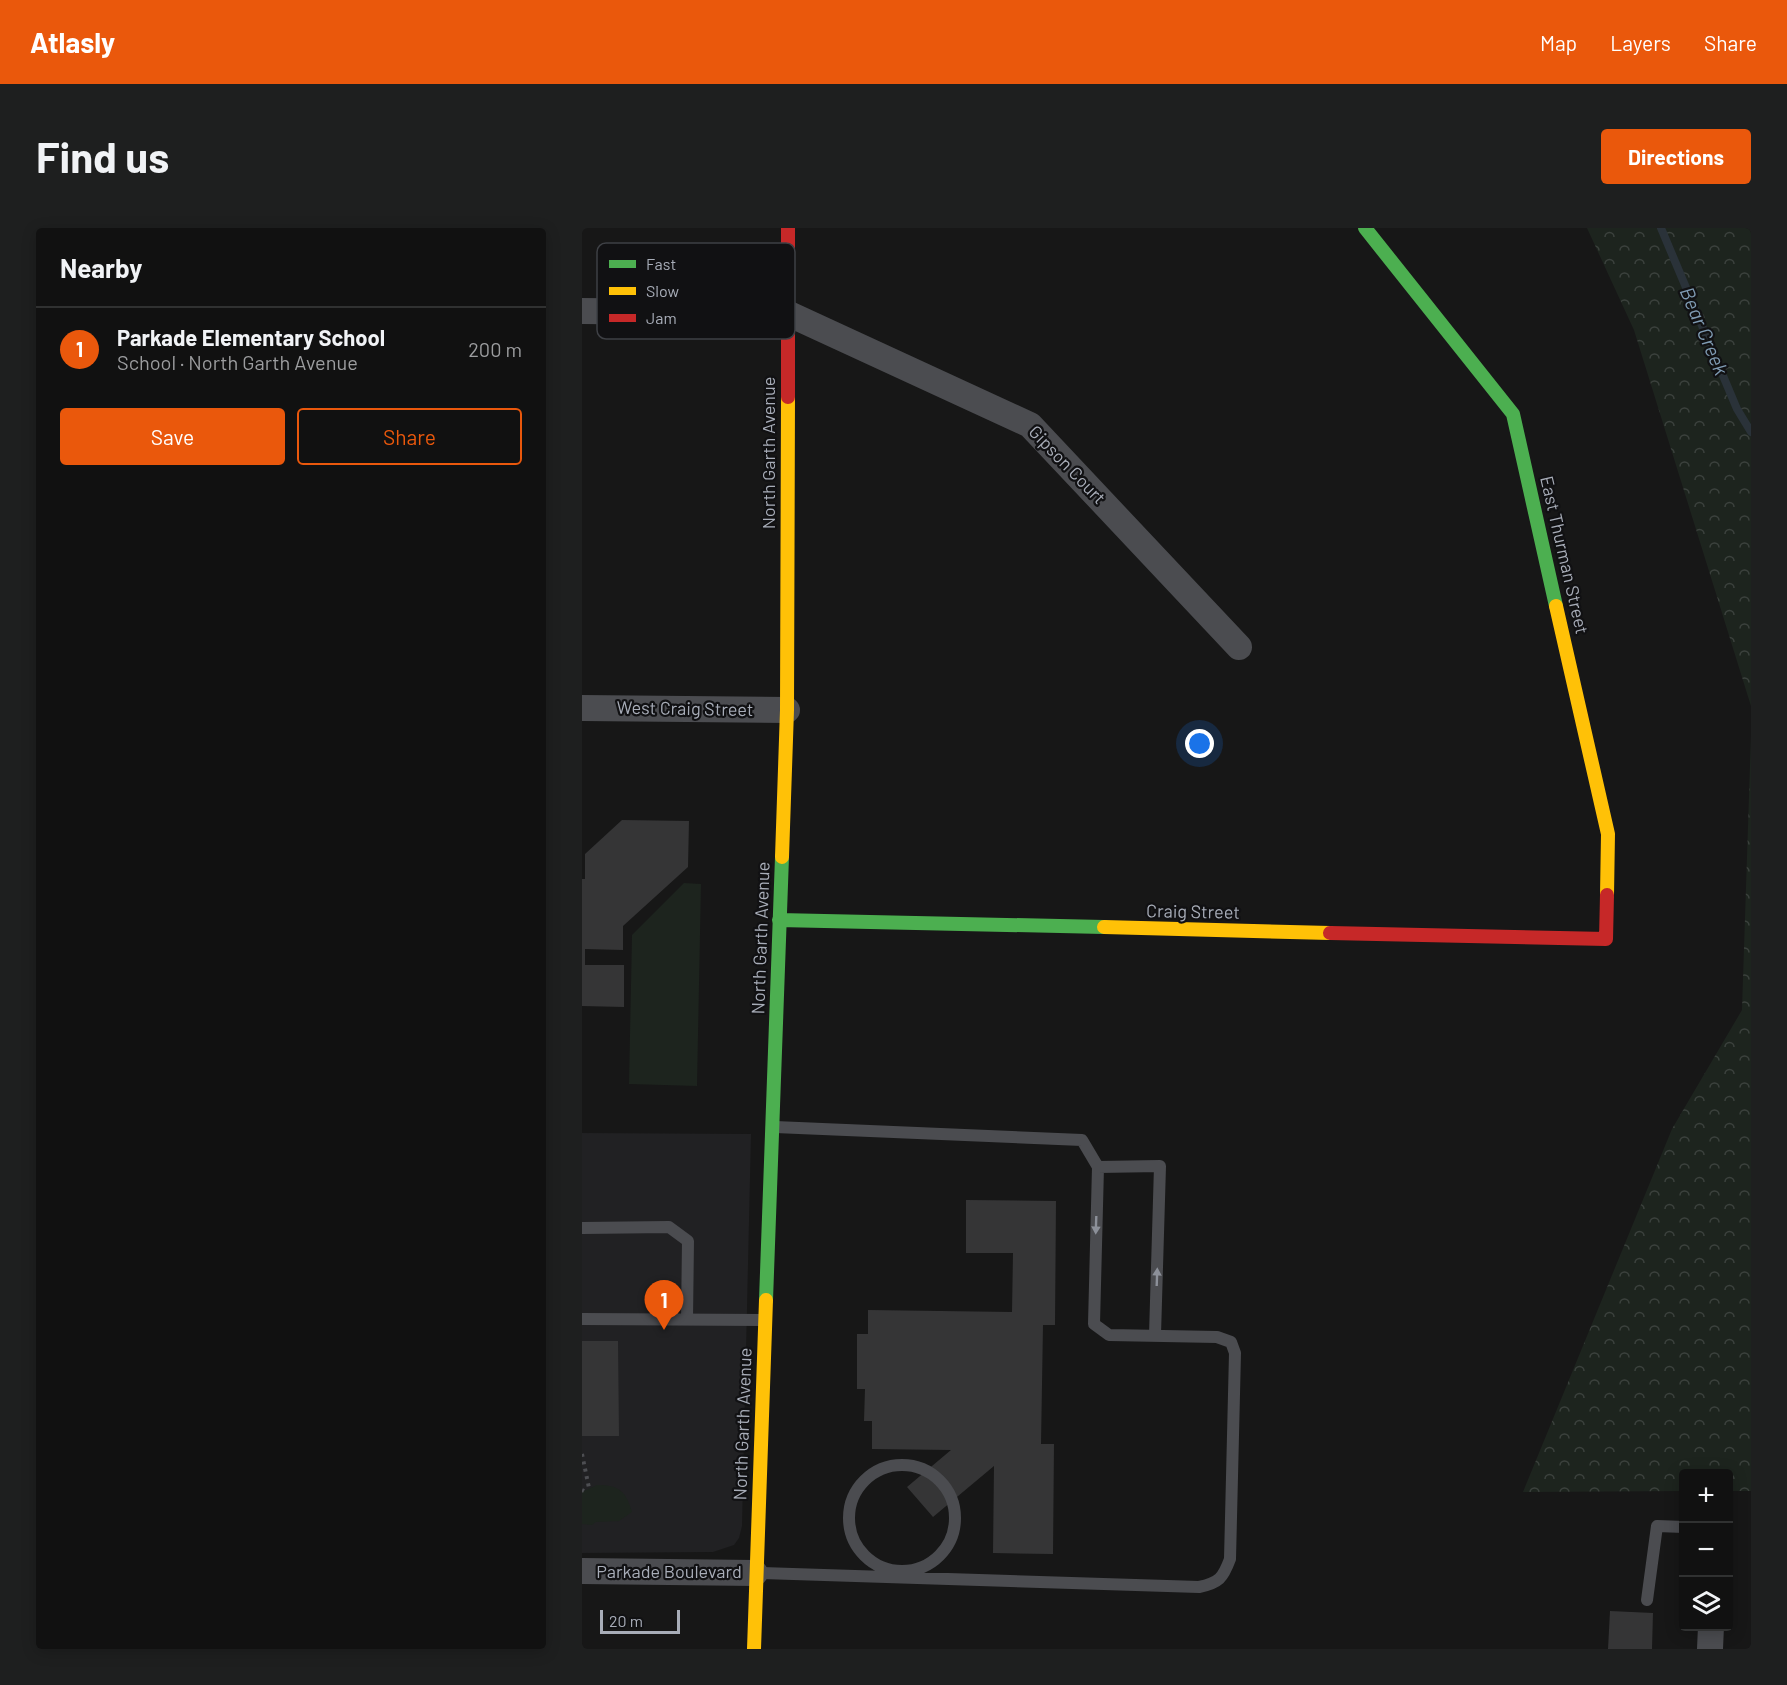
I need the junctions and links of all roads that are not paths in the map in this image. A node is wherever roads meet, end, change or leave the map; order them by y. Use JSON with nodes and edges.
{"nodes":[{"id":1,"x":788,"y":228,"type":"edge"},
{"id":2,"x":1365,"y":228,"type":"edge"},
{"id":3,"x":788,"y":243,"type":"edge"},
{"id":4,"x":582,"y":311,"type":"edge"},
{"id":5,"x":597,"y":311,"type":"edge"},
{"id":6,"x":795,"y":317,"type":"edge"},
{"id":7,"x":787,"y":339,"type":"edge"},
{"id":8,"x":1239,"y":647,"type":"dead end"},
{"id":9,"x":582,"y":708,"type":"edge"},
{"id":10,"x":787,"y":710,"type":"junction"},
{"id":11,"x":779,"y":920,"type":"junction"},
{"id":12,"x":1606,"y":939,"type":"joint"},
{"id":13,"x":772,"y":1127,"type":"junction"},
{"id":14,"x":1098,"y":1167,"type":"junction"},
{"id":15,"x":582,"y":1228,"type":"edge"},
{"id":16,"x":582,"y":1319,"type":"edge"},
{"id":17,"x":687,"y":1319,"type":"junction"},
{"id":18,"x":764,"y":1320,"type":"junction"},
{"id":19,"x":1155,"y":1335,"type":"junction"},
{"id":20,"x":1679,"y":1527,"type":"edge"},
{"id":21,"x":582,"y":1571,"type":"edge"},
{"id":22,"x":755,"y":1572,"type":"junction"},
{"id":23,"x":898,"y":1574,"type":"junction"},
{"id":24,"x":1647,"y":1600,"type":"dead end"},
{"id":25,"x":1711,"y":1631,"type":"edge"},
{"id":26,"x":754,"y":1649,"type":"edge"},
{"id":27,"x":1710,"y":1649,"type":"edge"}],
"edges":[{"from":1,"to":3,"type":"street","name":"North Garth Avenue"},
{"from":2,"to":12,"type":"street","name":"East Thurman Street"},
{"from":4,"to":5,"type":"street"},
{"from":6,"to":8,"type":"street","name":"Gipson Court"},
{"from":7,"to":10,"type":"street","name":"North Garth Avenue"},
{"from":9,"to":10,"type":"street","name":"West Craig Street"},
{"from":10,"to":11,"type":"street","name":"North Garth Avenue"},
{"from":11,"to":12,"type":"street","name":"Craig Street"},
{"from":11,"to":13,"type":"street","name":"North Garth Avenue"},
{"from":13,"to":14,"type":"lane"},
{"from":13,"to":18,"type":"street","name":"North Garth Avenue"},
{"from":14,"to":19,"type":"lane","one_way":true},
{"from":19,"to":14,"type":"lane","one_way":true},
{"from":15,"to":17,"type":"lane"},
{"from":16,"to":17,"type":"lane"},
{"from":17,"to":18,"type":"lane"},
{"from":18,"to":22,"type":"street","name":"North Garth Avenue"},
{"from":19,"to":23,"type":"lane"},
{"from":20,"to":24,"type":"lane"},
{"from":21,"to":22,"type":"street","name":"Parkade Boulevard"},
{"from":22,"to":23,"type":"lane"},
{"from":22,"to":26,"type":"street","name":"North Garth Avenue"},
{"from":23,"to":23,"type":"lane"},
{"from":25,"to":27,"type":"street"}]}
